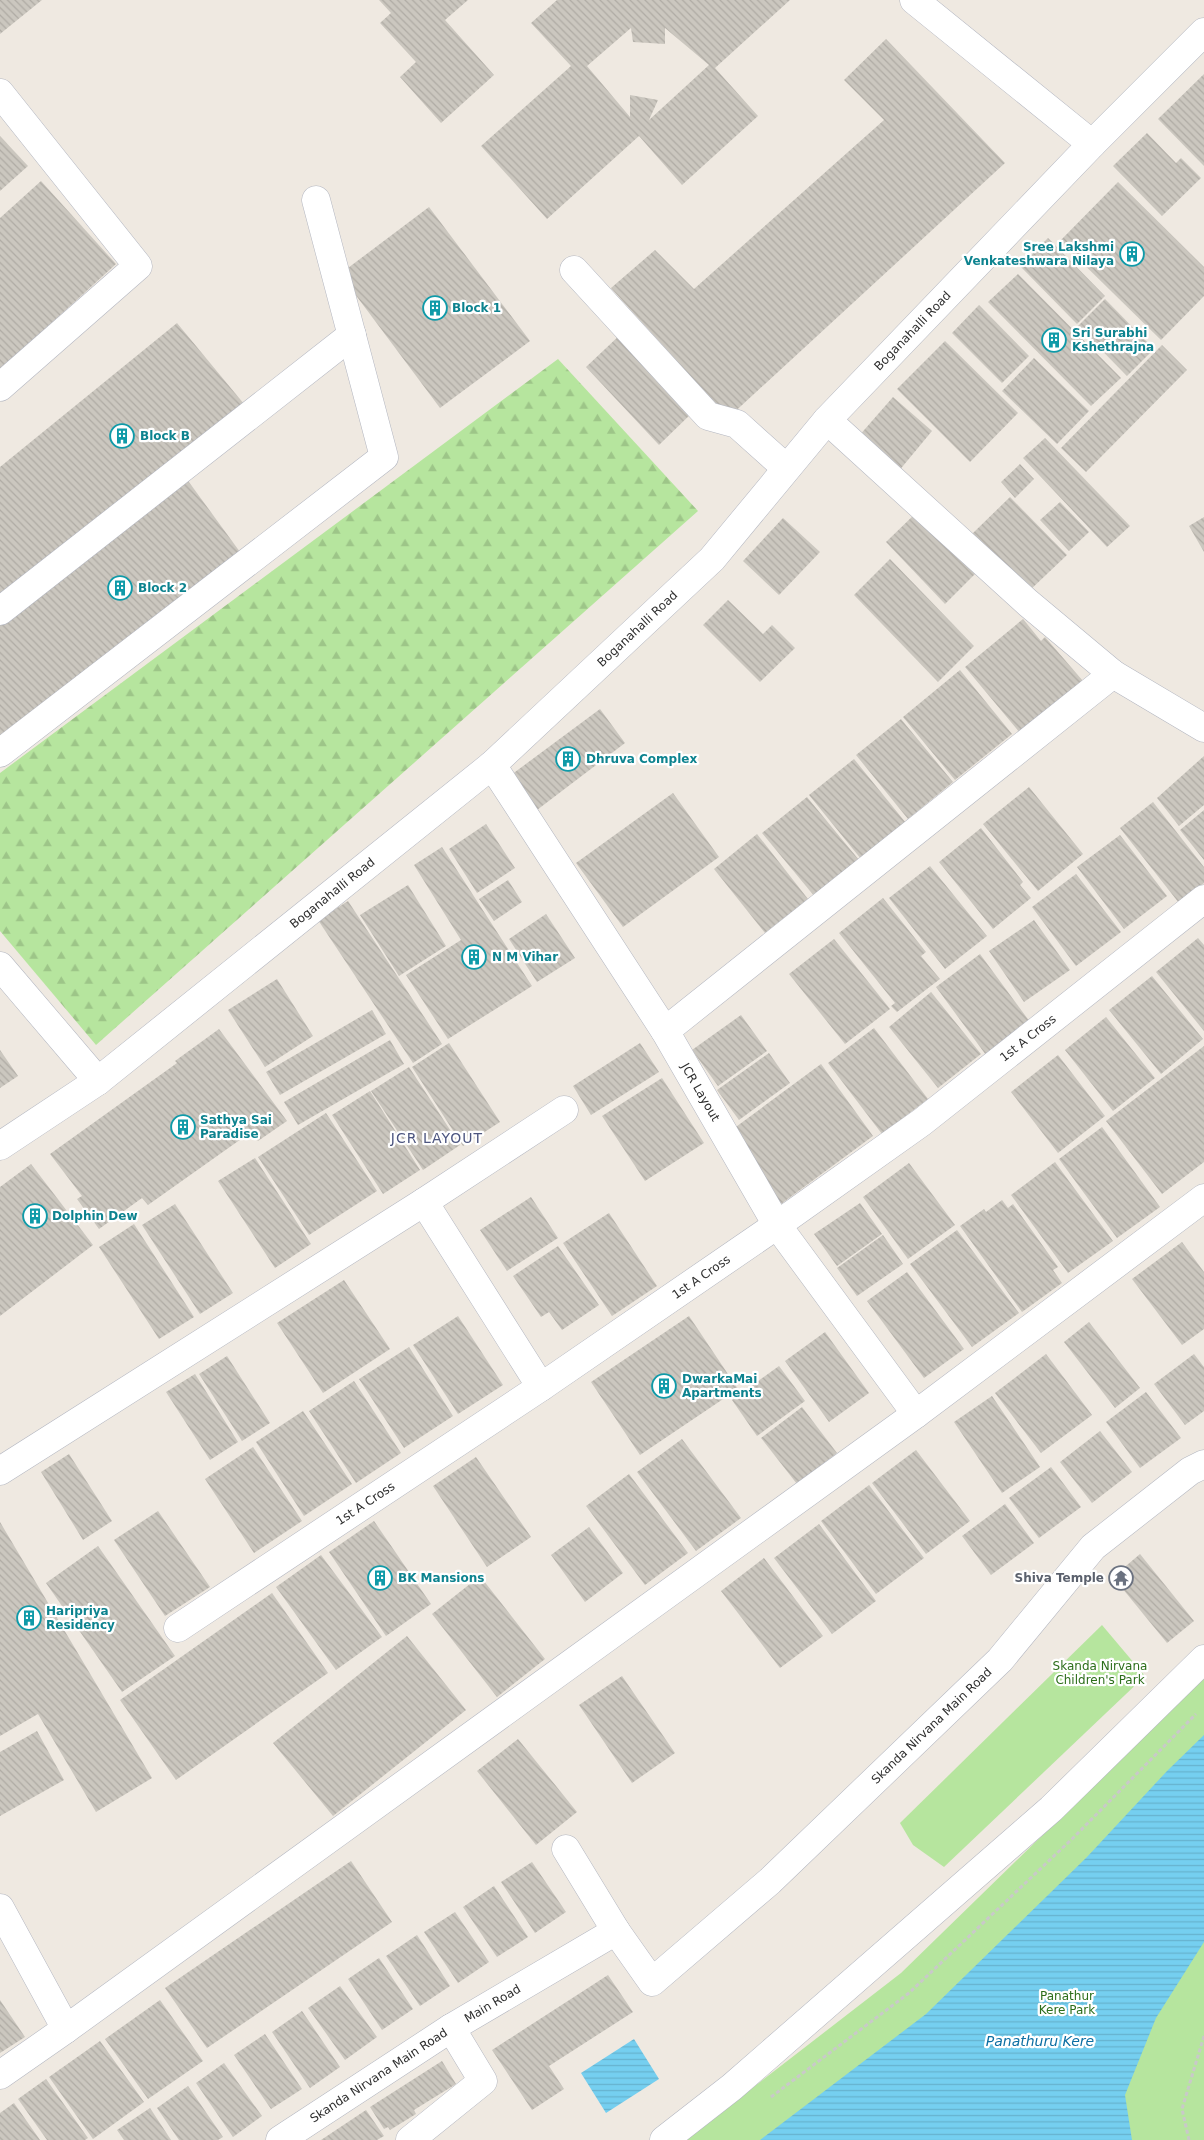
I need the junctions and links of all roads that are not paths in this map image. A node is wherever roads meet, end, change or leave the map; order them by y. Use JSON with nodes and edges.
{"nodes":[{"id":1,"x":914,"y":0,"type":"edge"},
{"id":2,"x":1204,"y":32,"type":"edge"},
{"id":3,"x":0,"y":93,"type":"edge"},
{"id":4,"x":1092,"y":144,"type":"junction"},
{"id":5,"x":316,"y":200,"type":"dead end"},
{"id":6,"x":574,"y":270,"type":"dead end"},
{"id":7,"x":352,"y":335,"type":"junction"},
{"id":8,"x":0,"y":387,"type":"edge"},
{"id":9,"x":826,"y":420,"type":"junction"},
{"id":10,"x":786,"y":468,"type":"junction"},
{"id":11,"x":0,"y":611,"type":"edge"},
{"id":12,"x":1113,"y":674,"type":"junction"},
{"id":13,"x":1204,"y":728,"type":"edge"},
{"id":14,"x":0,"y":753,"type":"edge"},
{"id":15,"x":492,"y":765,"type":"junction"},
{"id":16,"x":1204,"y":899,"type":"edge"},
{"id":17,"x":0,"y":966,"type":"edge"},
{"id":18,"x":665,"y":1031,"type":"junction"},
{"id":19,"x":98,"y":1081,"type":"junction"},
{"id":20,"x":564,"y":1110,"type":"dead end"},
{"id":21,"x":0,"y":1146,"type":"edge"},
{"id":22,"x":1204,"y":1198,"type":"edge"},
{"id":23,"x":424,"y":1202,"type":"junction"},
{"id":24,"x":777,"y":1225,"type":"junction"},
{"id":25,"x":540,"y":1387,"type":"junction"},
{"id":26,"x":916,"y":1414,"type":"junction"},
{"id":27,"x":1204,"y":1464,"type":"edge"},
{"id":28,"x":0,"y":1471,"type":"edge"},
{"id":29,"x":178,"y":1628,"type":"dead end"},
{"id":30,"x":1204,"y":1659,"type":"edge"},
{"id":31,"x":566,"y":1849,"type":"dead end"},
{"id":32,"x":0,"y":1908,"type":"edge"},
{"id":33,"x":616,"y":1932,"type":"junction"},
{"id":34,"x":450,"y":2028,"type":"junction"},
{"id":35,"x":66,"y":2029,"type":"junction"},
{"id":36,"x":0,"y":2075,"type":"edge"},
{"id":37,"x":280,"y":2140,"type":"edge"},
{"id":38,"x":410,"y":2140,"type":"edge"},
{"id":39,"x":664,"y":2140,"type":"edge"}],
"edges":[{"from":1,"to":4,"type":"street"},
{"from":2,"to":4,"type":"street","name":"Boganahalli Road"},
{"from":3,"to":8,"type":"street"},
{"from":4,"to":9,"type":"street","name":"Boganahalli Road"},
{"from":5,"to":7,"type":"street"},
{"from":6,"to":10,"type":"street"},
{"from":7,"to":11,"type":"street"},
{"from":7,"to":14,"type":"street"},
{"from":9,"to":10,"type":"street","name":"Boganahalli Road"},
{"from":9,"to":12,"type":"street"},
{"from":10,"to":15,"type":"street","name":"Boganahalli Road"},
{"from":12,"to":13,"type":"street"},
{"from":12,"to":18,"type":"street"},
{"from":15,"to":18,"type":"street","name":"JCR Layout"},
{"from":15,"to":19,"type":"street","name":"Boganahalli Road"},
{"from":16,"to":24,"type":"street","name":"1st A Cross"},
{"from":17,"to":19,"type":"street"},
{"from":18,"to":24,"type":"street","name":"JCR Layout"},
{"from":19,"to":21,"type":"street","name":"Boganahalli Road"},
{"from":20,"to":23,"type":"street"},
{"from":22,"to":26,"type":"street"},
{"from":23,"to":25,"type":"street"},
{"from":23,"to":28,"type":"street"},
{"from":24,"to":25,"type":"street","name":"1st A Cross"},
{"from":24,"to":26,"type":"street","name":"JCR Layout"},
{"from":25,"to":29,"type":"street","name":"1st A Cross"},
{"from":26,"to":35,"type":"street"},
{"from":27,"to":33,"type":"street","name":"Skanda Nirvana Main Road"},
{"from":30,"to":39,"type":"street"},
{"from":31,"to":33,"type":"street"},
{"from":32,"to":35,"type":"street"},
{"from":33,"to":34,"type":"street","name":"Main Road"},
{"from":34,"to":37,"type":"street","name":"Skanda Nirvana Main Road"},
{"from":34,"to":38,"type":"street","name":"Main Road"},
{"from":35,"to":36,"type":"street"}]}
